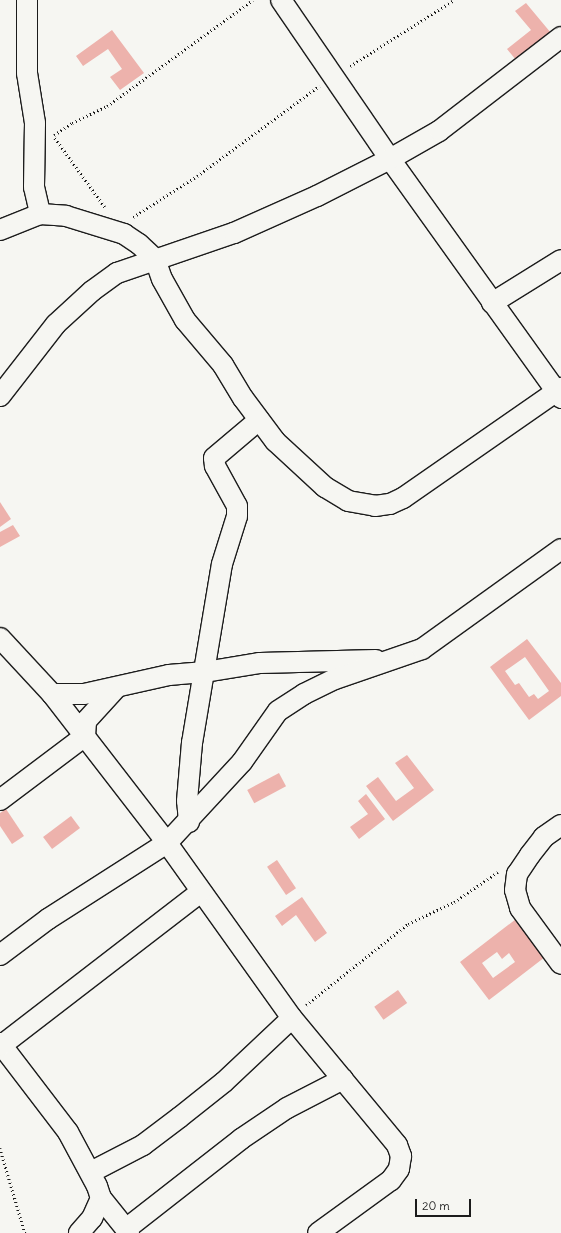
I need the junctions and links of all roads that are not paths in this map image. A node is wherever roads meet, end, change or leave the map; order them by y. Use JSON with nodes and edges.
{"nodes":[{"id":1,"x":27,"y":0,"type":"edge"},
{"id":2,"x":289,"y":3,"type":"edge"},
{"id":3,"x":561,"y":37,"type":"edge"},
{"id":4,"x":390,"y":159,"type":"junction"},
{"id":5,"x":40,"y":214,"type":"junction"},
{"id":6,"x":0,"y":230,"type":"edge"},
{"id":7,"x":155,"y":259,"type":"junction"},
{"id":8,"x":561,"y":260,"type":"edge"},
{"id":9,"x":492,"y":303,"type":"junction"},
{"id":10,"x":4,"y":383,"type":"edge"},
{"id":11,"x":559,"y":392,"type":"edge"},
{"id":12,"x":259,"y":420,"type":"junction"},
{"id":13,"x":561,"y":549,"type":"edge"},
{"id":14,"x":0,"y":638,"type":"edge"},
{"id":15,"x":396,"y":660,"type":"junction"},
{"id":16,"x":205,"y":672,"type":"junction"},
{"id":17,"x":117,"y":687,"type":"junction"},
{"id":18,"x":52,"y":694,"type":"junction"},
{"id":19,"x":85,"y":736,"type":"junction"},
{"id":20,"x":0,"y":800,"type":"edge"},
{"id":21,"x":189,"y":822,"type":"junction"},
{"id":22,"x":561,"y":825,"type":"edge"},
{"id":23,"x":168,"y":843,"type":"junction"},
{"id":24,"x":201,"y":892,"type":"junction"},
{"id":25,"x":0,"y":954,"type":"edge"},
{"id":26,"x":561,"y":964,"type":"edge"},
{"id":27,"x":292,"y":1018,"type":"junction"},
{"id":28,"x":1,"y":1044,"type":"edge"},
{"id":29,"x":343,"y":1079,"type":"junction"},
{"id":30,"x":91,"y":1172,"type":"junction"},
{"id":31,"x":101,"y":1198,"type":"junction"},
{"id":32,"x":128,"y":1231,"type":"edge"},
{"id":33,"x":79,"y":1233,"type":"edge"},
{"id":34,"x":318,"y":1233,"type":"edge"}],
"edges":[{"from":1,"to":5,"type":"street"},
{"from":2,"to":4,"type":"street"},
{"from":3,"to":4,"type":"street"},
{"from":4,"to":7,"type":"street"},
{"from":4,"to":9,"type":"street"},
{"from":5,"to":6,"type":"street"},
{"from":5,"to":7,"type":"street"},
{"from":7,"to":10,"type":"street"},
{"from":7,"to":12,"type":"street"},
{"from":8,"to":9,"type":"street"},
{"from":9,"to":11,"type":"street"},
{"from":11,"to":12,"type":"street"},
{"from":12,"to":16,"type":"street"},
{"from":13,"to":15,"type":"street"},
{"from":14,"to":18,"type":"street"},
{"from":15,"to":16,"type":"street"},
{"from":15,"to":21,"type":"street"},
{"from":16,"to":17,"type":"street"},
{"from":16,"to":21,"type":"street"},
{"from":17,"to":18,"type":"street"},
{"from":17,"to":19,"type":"street"},
{"from":18,"to":19,"type":"street"},
{"from":19,"to":20,"type":"street"},
{"from":19,"to":23,"type":"street"},
{"from":21,"to":23,"type":"street"},
{"from":22,"to":26,"type":"street"},
{"from":23,"to":24,"type":"street"},
{"from":23,"to":25,"type":"street"},
{"from":24,"to":27,"type":"street"},
{"from":24,"to":28,"type":"street"},
{"from":27,"to":29,"type":"street"},
{"from":27,"to":30,"type":"street"},
{"from":28,"to":30,"type":"street"},
{"from":29,"to":32,"type":"street"},
{"from":29,"to":34,"type":"street"},
{"from":30,"to":31,"type":"street"},
{"from":31,"to":32,"type":"street"},
{"from":31,"to":33,"type":"street"}]}
